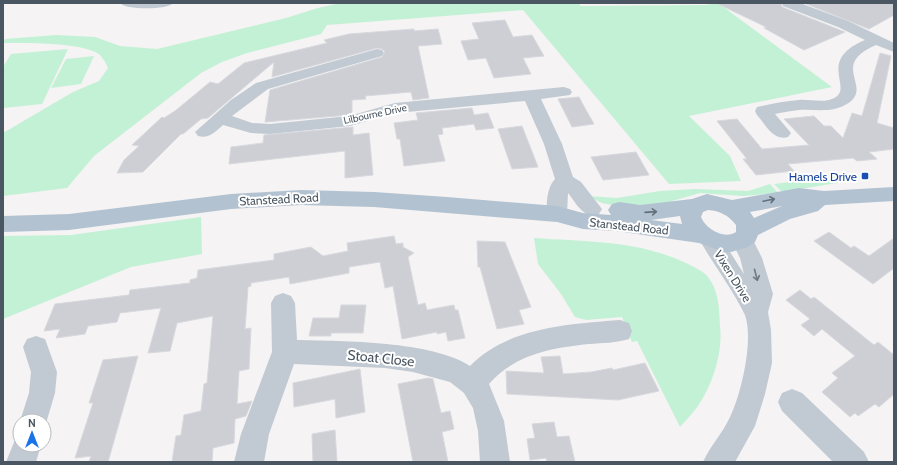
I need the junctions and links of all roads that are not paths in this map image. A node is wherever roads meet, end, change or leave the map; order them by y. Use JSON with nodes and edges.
{"nodes":[{"id":1,"x":126,"y":3,"type":"edge"},
{"id":2,"x":167,"y":3,"type":"edge"},
{"id":3,"x":788,"y":3,"type":"edge"},
{"id":4,"x":878,"y":39,"type":"junction"},
{"id":5,"x":894,"y":48,"type":"edge"},
{"id":6,"x":377,"y":53,"type":"dead end"},
{"id":7,"x":564,"y":92,"type":"dead end"},
{"id":8,"x":531,"y":96,"type":"junction"},
{"id":9,"x":220,"y":118,"type":"junction"},
{"id":10,"x":204,"y":132,"type":"dead end"},
{"id":11,"x":782,"y":133,"type":"dead end"},
{"id":12,"x":565,"y":182,"type":"junction"},
{"id":13,"x":894,"y":194,"type":"edge"},
{"id":14,"x":824,"y":198,"type":"junction"},
{"id":15,"x":694,"y":207,"type":"junction"},
{"id":16,"x":731,"y":208,"type":"junction"},
{"id":17,"x":592,"y":209,"type":"junction"},
{"id":18,"x":557,"y":214,"type":"junction"},
{"id":19,"x":3,"y":224,"type":"edge"},
{"id":20,"x":745,"y":235,"type":"junction"},
{"id":21,"x":706,"y":237,"type":"junction"},
{"id":22,"x":283,"y":303,"type":"dead end"},
{"id":23,"x":756,"y":312,"type":"junction"},
{"id":24,"x":620,"y":331,"type":"dead end"},
{"id":25,"x":36,"y":347,"type":"dead end"},
{"id":26,"x":285,"y":352,"type":"junction"},
{"id":27,"x":472,"y":383,"type":"junction"},
{"id":28,"x":792,"y":402,"type":"dead end"},
{"id":29,"x":36,"y":413,"type":"edge"},
{"id":30,"x":249,"y":462,"type":"edge"},
{"id":31,"x":495,"y":462,"type":"edge"},
{"id":32,"x":718,"y":462,"type":"edge"},
{"id":33,"x":854,"y":462,"type":"edge"}],
"edges":[{"from":1,"to":2,"type":"street"},
{"from":3,"to":4,"type":"street"},
{"from":4,"to":5,"type":"street"},
{"from":4,"to":11,"type":"street"},
{"from":6,"to":9,"type":"street"},
{"from":7,"to":8,"type":"street","name":"Lilbourne Drive"},
{"from":8,"to":9,"type":"street","name":"Lilbourne Drive"},
{"from":8,"to":12,"type":"street"},
{"from":9,"to":10,"type":"street"},
{"from":12,"to":17,"type":"street"},
{"from":12,"to":18,"type":"street"},
{"from":13,"to":14,"type":"main road"},
{"from":16,"to":14,"type":"main road","one_way":true},
{"from":14,"to":20,"type":"main road"},
{"from":15,"to":16,"type":"main road"},
{"from":17,"to":15,"type":"main road","name":"Stanstead Road","one_way":true},
{"from":15,"to":21,"type":"main road"},
{"from":16,"to":20,"type":"main road"},
{"from":17,"to":18,"type":"main road","name":"Stanstead Road"},
{"from":18,"to":19,"type":"main road","name":"Stanstead Road"},
{"from":18,"to":21,"type":"main road","name":"Stanstead Road"},
{"from":20,"to":21,"type":"main road"},
{"from":20,"to":23,"type":"street","name":"Vixen Drive","one_way":true},
{"from":21,"to":23,"type":"street","name":"Vixen Drive"},
{"from":22,"to":26,"type":"street"},
{"from":23,"to":32,"type":"street","name":"Vixen Drive"},
{"from":24,"to":27,"type":"street"},
{"from":25,"to":29,"type":"street"},
{"from":26,"to":27,"type":"street","name":"Stoat Close"},
{"from":26,"to":30,"type":"street"},
{"from":27,"to":31,"type":"street","name":"Stoat Close"},
{"from":28,"to":33,"type":"street"}]}
